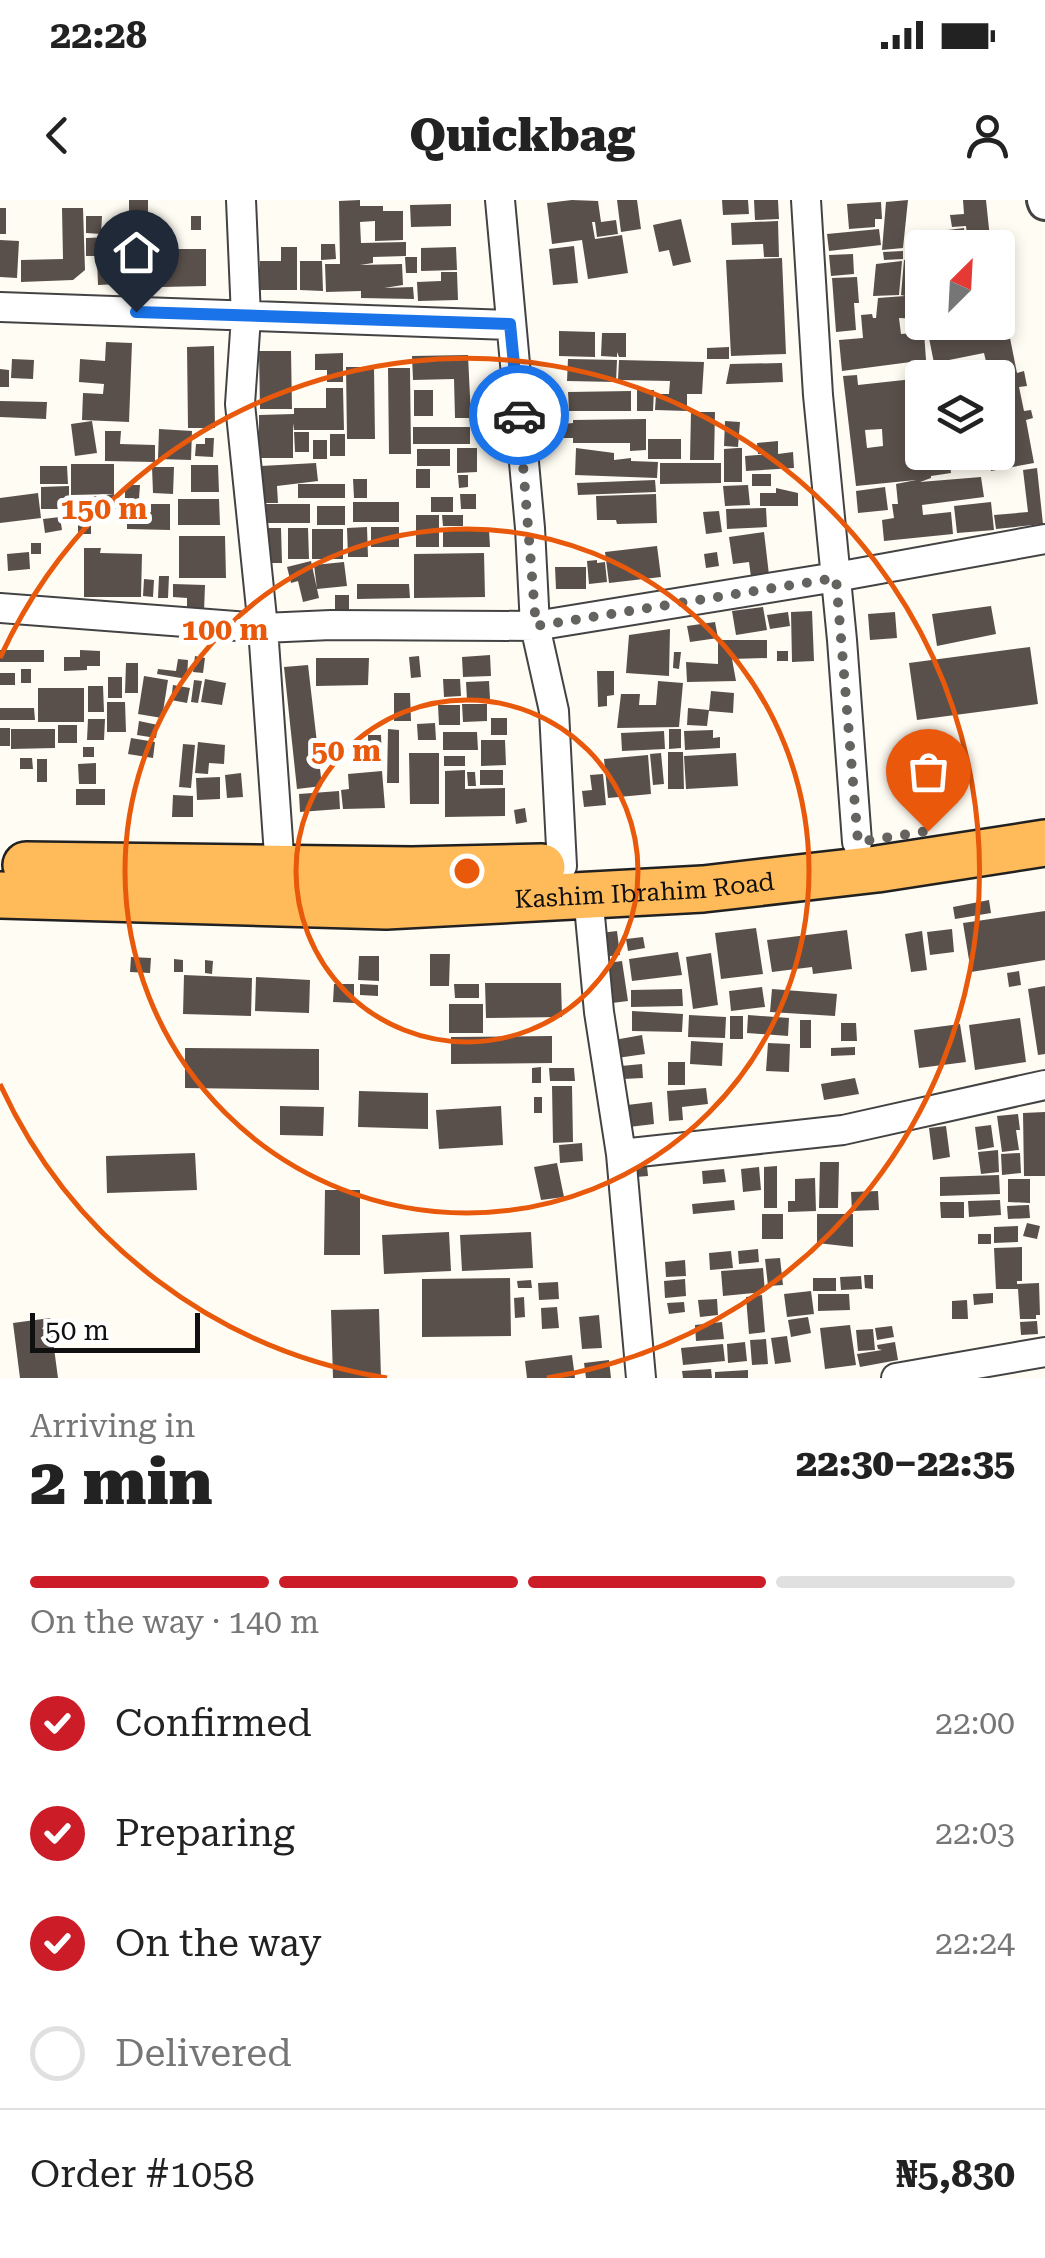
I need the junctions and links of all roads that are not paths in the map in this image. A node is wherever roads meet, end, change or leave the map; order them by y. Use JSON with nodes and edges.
{"nodes":[{"id":1,"x":241,"y":200,"type":"edge"},
{"id":2,"x":500,"y":200,"type":"edge"},
{"id":3,"x":806,"y":200,"type":"edge"},
{"id":4,"x":0,"y":307,"type":"edge"},
{"id":5,"x":246,"y":316,"type":"junction"},
{"id":6,"x":510,"y":324,"type":"junction"},
{"id":7,"x":1045,"y":538,"type":"edge"},
{"id":8,"x":836,"y":578,"type":"junction"},
{"id":9,"x":0,"y":608,"type":"edge"},
{"id":10,"x":536,"y":626,"type":"junction"},
{"id":11,"x":263,"y":628,"type":"junction"},
{"id":12,"x":1045,"y":812,"type":"edge"},
{"id":13,"x":858,"y":842,"type":"junction"},
{"id":14,"x":1045,"y":843,"type":"edge"},
{"id":15,"x":0,"y":865,"type":"edge"},
{"id":16,"x":280,"y":870,"type":"junction"},
{"id":17,"x":575,"y":881,"type":"junction"},
{"id":18,"x":0,"y":896,"type":"edge"},
{"id":19,"x":1045,"y":1086,"type":"edge"},
{"id":20,"x":621,"y":1154,"type":"junction"},
{"id":21,"x":1045,"y":1352,"type":"edge"},
{"id":22,"x":641,"y":1378,"type":"edge"},
{"id":23,"x":896,"y":1378,"type":"edge"}],
"edges":[{"from":1,"to":5,"type":"street"},
{"from":2,"to":6,"type":"street"},
{"from":3,"to":8,"type":"street"},
{"from":4,"to":5,"type":"street"},
{"from":5,"to":6,"type":"street"},
{"from":5,"to":11,"type":"street"},
{"from":6,"to":10,"type":"street"},
{"from":7,"to":8,"type":"street"},
{"from":8,"to":10,"type":"street"},
{"from":8,"to":13,"type":"street"},
{"from":9,"to":11,"type":"street"},
{"from":10,"to":11,"type":"street"},
{"from":10,"to":17,"type":"street"},
{"from":11,"to":16,"type":"street"},
{"from":12,"to":13,"type":"highway","name":"Kashim Ibrahim Road"},
{"from":13,"to":17,"type":"highway","name":"Kashim Ibrahim Road"},
{"from":14,"to":17,"type":"highway","name":"Kashim Ibrahim Road"},
{"from":15,"to":16,"type":"highway","name":"Kashim Ibrahim Road"},
{"from":16,"to":17,"type":"highway","name":"Kashim Ibrahim Road"},
{"from":17,"to":18,"type":"highway","name":"Kashim Ibrahim Road"},
{"from":17,"to":20,"type":"street"},
{"from":19,"to":20,"type":"street"},
{"from":20,"to":22,"type":"street"},
{"from":21,"to":23,"type":"street"}]}
